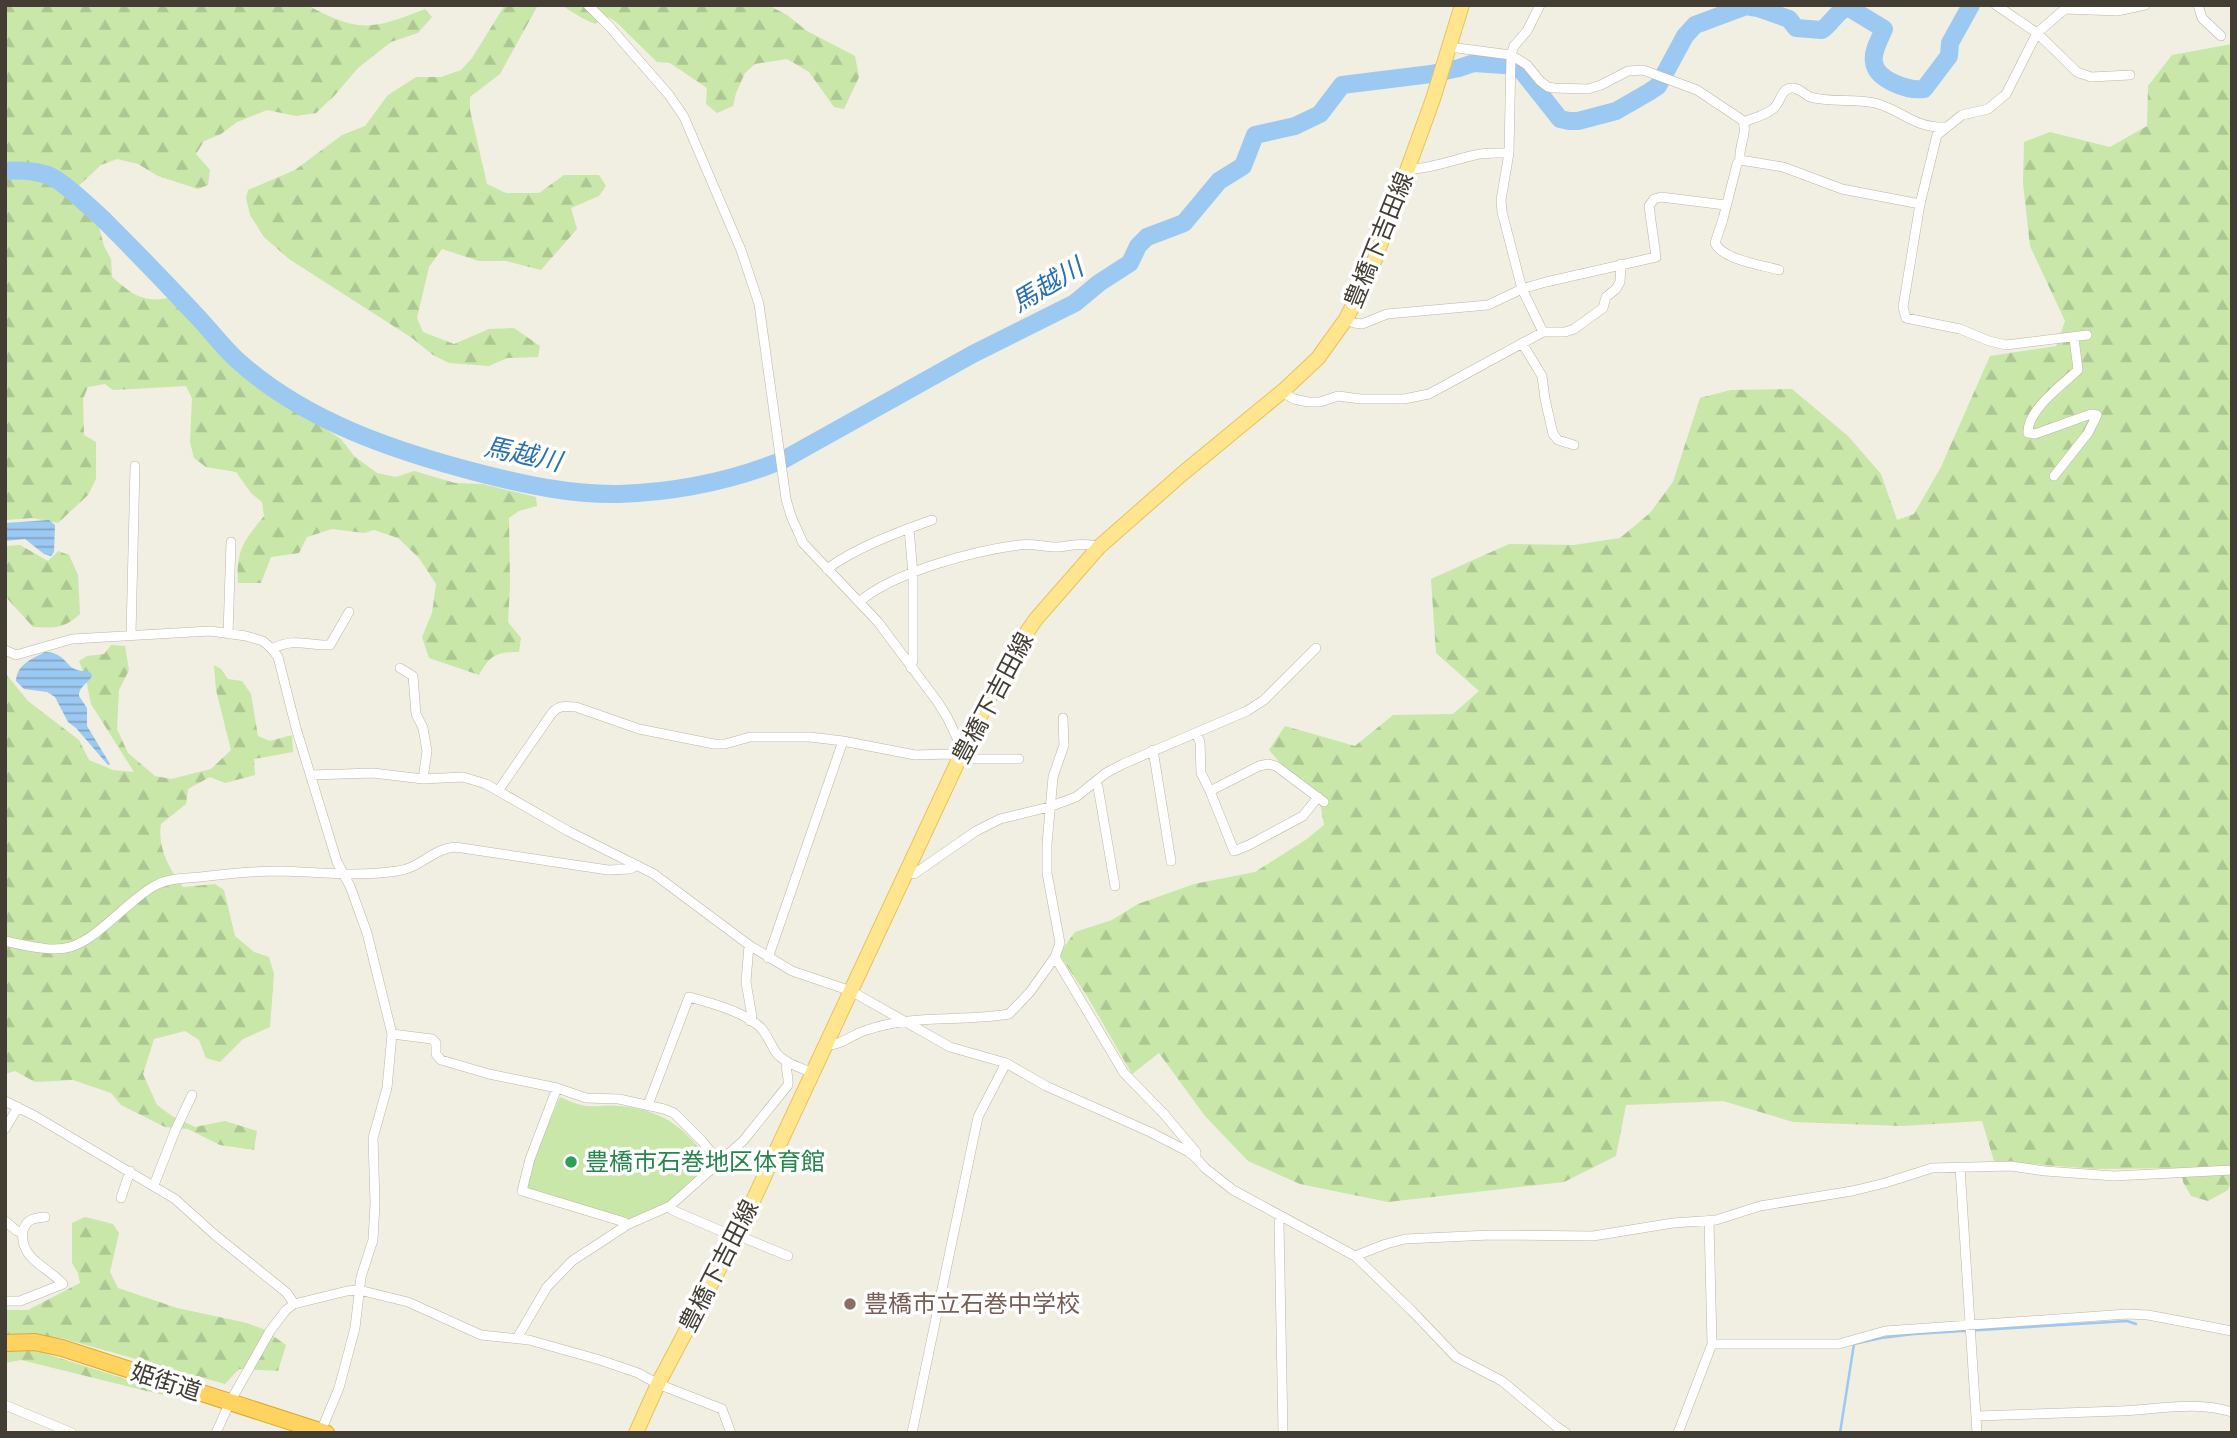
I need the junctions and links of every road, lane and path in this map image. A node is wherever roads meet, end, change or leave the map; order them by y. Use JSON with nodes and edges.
{"nodes":[{"id":1,"x":588,"y":5,"type":"edge"},
{"id":2,"x":1462,"y":5,"type":"edge"},
{"id":3,"x":1540,"y":5,"type":"edge"},
{"id":4,"x":1996,"y":5,"type":"edge"},
{"id":5,"x":2145,"y":5,"type":"edge"},
{"id":6,"x":2198,"y":5,"type":"edge"},
{"id":7,"x":2037,"y":33,"type":"junction"},
{"id":8,"x":2221,"y":36,"type":"dead end"},
{"id":9,"x":1449,"y":49,"type":"junction"},
{"id":10,"x":1511,"y":61,"type":"junction"},
{"id":11,"x":2130,"y":75,"type":"dead end"},
{"id":12,"x":1744,"y":122,"type":"junction"},
{"id":13,"x":1946,"y":127,"type":"junction"},
{"id":14,"x":1509,"y":153,"type":"junction"},
{"id":15,"x":1740,"y":160,"type":"junction"},
{"id":16,"x":1409,"y":168,"type":"junction"},
{"id":17,"x":1920,"y":204,"type":"junction"},
{"id":18,"x":1726,"y":205,"type":"junction"},
{"id":19,"x":1621,"y":264,"type":"junction"},
{"id":20,"x":1780,"y":270,"type":"dead end"},
{"id":21,"x":1522,"y":289,"type":"junction"},
{"id":22,"x":1346,"y":319,"type":"junction"},
{"id":23,"x":1543,"y":332,"type":"junction"},
{"id":24,"x":2087,"y":335,"type":"dead end"},
{"id":25,"x":2074,"y":338,"type":"junction"},
{"id":26,"x":1522,"y":344,"type":"junction"},
{"id":27,"x":1284,"y":390,"type":"junction"},
{"id":28,"x":1574,"y":445,"type":"dead end"},
{"id":29,"x":135,"y":466,"type":"dead end"},
{"id":30,"x":2054,"y":476,"type":"dead end"},
{"id":31,"x":932,"y":520,"type":"dead end"},
{"id":32,"x":909,"y":528,"type":"junction"},
{"id":33,"x":231,"y":542,"type":"dead end"},
{"id":34,"x":1099,"y":547,"type":"junction"},
{"id":35,"x":827,"y":569,"type":"junction"},
{"id":36,"x":913,"y":574,"type":"junction"},
{"id":37,"x":859,"y":602,"type":"junction"},
{"id":38,"x":349,"y":612,"type":"dead end"},
{"id":39,"x":228,"y":634,"type":"junction"},
{"id":40,"x":131,"y":635,"type":"junction"},
{"id":41,"x":1316,"y":648,"type":"dead end"},
{"id":42,"x":272,"y":649,"type":"junction"},
{"id":43,"x":5,"y":650,"type":"edge"},
{"id":44,"x":400,"y":668,"type":"dead end"},
{"id":45,"x":911,"y":668,"type":"junction"},
{"id":46,"x":1063,"y":718,"type":"dead end"},
{"id":47,"x":1196,"y":733,"type":"junction"},
{"id":48,"x":843,"y":741,"type":"junction"},
{"id":49,"x":1153,"y":751,"type":"junction"},
{"id":50,"x":962,"y":752,"type":"junction"},
{"id":51,"x":1019,"y":759,"type":"dead end"},
{"id":52,"x":312,"y":775,"type":"junction"},
{"id":53,"x":423,"y":779,"type":"junction"},
{"id":54,"x":1095,"y":782,"type":"junction"},
{"id":55,"x":498,"y":791,"type":"junction"},
{"id":56,"x":1210,"y":791,"type":"junction"},
{"id":57,"x":1049,"y":807,"type":"junction"},
{"id":58,"x":1171,"y":861,"type":"dead end"},
{"id":59,"x":637,"y":865,"type":"junction"},
{"id":60,"x":906,"y":872,"type":"junction"},
{"id":61,"x":342,"y":874,"type":"junction"},
{"id":62,"x":1115,"y":886,"type":"dead end"},
{"id":63,"x":5,"y":942,"type":"edge"},
{"id":64,"x":749,"y":945,"type":"junction"},
{"id":65,"x":1055,"y":957,"type":"junction"},
{"id":66,"x":768,"y":958,"type":"junction"},
{"id":67,"x":851,"y":991,"type":"junction"},
{"id":68,"x":902,"y":1020,"type":"junction"},
{"id":69,"x":750,"y":1021,"type":"junction"},
{"id":70,"x":392,"y":1034,"type":"junction"},
{"id":71,"x":826,"y":1045,"type":"junction"},
{"id":72,"x":787,"y":1063,"type":"junction"},
{"id":73,"x":1006,"y":1063,"type":"junction"},
{"id":74,"x":813,"y":1073,"type":"junction"},
{"id":75,"x":557,"y":1088,"type":"junction"},
{"id":76,"x":192,"y":1095,"type":"dead end"},
{"id":77,"x":5,"y":1101,"type":"edge"},
{"id":78,"x":648,"y":1105,"type":"junction"},
{"id":79,"x":18,"y":1107,"type":"junction"},
{"id":80,"x":5,"y":1129,"type":"edge"},
{"id":81,"x":1196,"y":1158,"type":"junction"},
{"id":82,"x":720,"y":1163,"type":"junction"},
{"id":83,"x":1960,"y":1167,"type":"junction"},
{"id":84,"x":2232,"y":1170,"type":"edge"},
{"id":85,"x":130,"y":1171,"type":"junction"},
{"id":86,"x":155,"y":1185,"type":"junction"},
{"id":87,"x":121,"y":1198,"type":"dead end"},
{"id":88,"x":670,"y":1206,"type":"junction"},
{"id":89,"x":45,"y":1217,"type":"dead end"},
{"id":90,"x":1282,"y":1218,"type":"junction"},
{"id":91,"x":1709,"y":1220,"type":"junction"},
{"id":92,"x":5,"y":1221,"type":"edge"},
{"id":93,"x":627,"y":1225,"type":"junction"},
{"id":94,"x":23,"y":1233,"type":"junction"},
{"id":95,"x":736,"y":1236,"type":"junction"},
{"id":96,"x":788,"y":1256,"type":"dead end"},
{"id":97,"x":1355,"y":1256,"type":"junction"},
{"id":98,"x":359,"y":1290,"type":"junction"},
{"id":99,"x":5,"y":1301,"type":"edge"},
{"id":100,"x":294,"y":1304,"type":"junction"},
{"id":101,"x":1971,"y":1330,"type":"junction"},
{"id":102,"x":2232,"y":1331,"type":"edge"},
{"id":103,"x":517,"y":1338,"type":"junction"},
{"id":104,"x":5,"y":1343,"type":"edge"},
{"id":105,"x":1713,"y":1344,"type":"junction"},
{"id":106,"x":658,"y":1384,"type":"junction"},
{"id":107,"x":230,"y":1402,"type":"junction"},
{"id":108,"x":5,"y":1405,"type":"edge"},
{"id":109,"x":2232,"y":1412,"type":"edge"},
{"id":110,"x":1978,"y":1416,"type":"junction"},
{"id":111,"x":323,"y":1432,"type":"edge"},
{"id":112,"x":72,"y":1433,"type":"edge"},
{"id":113,"x":216,"y":1433,"type":"edge"},
{"id":114,"x":636,"y":1433,"type":"edge"},
{"id":115,"x":732,"y":1433,"type":"edge"},
{"id":116,"x":912,"y":1433,"type":"edge"},
{"id":117,"x":1283,"y":1433,"type":"edge"},
{"id":118,"x":1566,"y":1433,"type":"edge"},
{"id":119,"x":1678,"y":1433,"type":"edge"},
{"id":120,"x":1978,"y":1433,"type":"edge"}],
"edges":[{"from":1,"to":35,"type":"street"},
{"from":2,"to":9,"type":"main road","name":"豊橋下吉田線"},
{"from":3,"to":10,"type":"street"},
{"from":4,"to":7,"type":"street"},
{"from":5,"to":7,"type":"street"},
{"from":6,"to":8,"type":"street"},
{"from":7,"to":11,"type":"street"},
{"from":7,"to":13,"type":"street"},
{"from":9,"to":10,"type":"street"},
{"from":9,"to":16,"type":"main road","name":"豊橋下吉田線"},
{"from":10,"to":12,"type":"street"},
{"from":10,"to":14,"type":"street"},
{"from":12,"to":13,"type":"street"},
{"from":12,"to":15,"type":"street"},
{"from":13,"to":17,"type":"street"},
{"from":14,"to":16,"type":"street"},
{"from":14,"to":21,"type":"street"},
{"from":15,"to":17,"type":"street"},
{"from":15,"to":18,"type":"street"},
{"from":16,"to":22,"type":"main road","name":"豊橋下吉田線"},
{"from":17,"to":25,"type":"street"},
{"from":18,"to":19,"type":"street"},
{"from":18,"to":20,"type":"street"},
{"from":19,"to":21,"type":"street"},
{"from":19,"to":23,"type":"street"},
{"from":21,"to":22,"type":"street"},
{"from":21,"to":23,"type":"street"},
{"from":22,"to":27,"type":"main road","name":"豊橋下吉田線"},
{"from":23,"to":26,"type":"street"},
{"from":24,"to":25,"type":"street"},
{"from":25,"to":30,"type":"street"},
{"from":26,"to":27,"type":"street"},
{"from":26,"to":28,"type":"street"},
{"from":27,"to":34,"type":"main road","name":"豊橋下吉田線"},
{"from":29,"to":40,"type":"street"},
{"from":31,"to":32,"type":"street"},
{"from":32,"to":35,"type":"street"},
{"from":32,"to":36,"type":"street"},
{"from":33,"to":39,"type":"street"},
{"from":34,"to":36,"type":"street"},
{"from":34,"to":50,"type":"main road","name":"豊橋下吉田線"},
{"from":35,"to":37,"type":"street"},
{"from":36,"to":37,"type":"street"},
{"from":36,"to":45,"type":"street"},
{"from":37,"to":45,"type":"street"},
{"from":38,"to":42,"type":"street"},
{"from":39,"to":40,"type":"street"},
{"from":39,"to":42,"type":"street"},
{"from":40,"to":43,"type":"street"},
{"from":41,"to":47,"type":"street"},
{"from":42,"to":52,"type":"street"},
{"from":44,"to":53,"type":"street"},
{"from":45,"to":50,"type":"street"},
{"from":46,"to":57,"type":"street"},
{"from":47,"to":49,"type":"street"},
{"from":47,"to":56,"type":"street"},
{"from":48,"to":50,"type":"street"},
{"from":48,"to":55,"type":"street"},
{"from":48,"to":66,"type":"street"},
{"from":49,"to":54,"type":"street"},
{"from":49,"to":58,"type":"street"},
{"from":50,"to":51,"type":"street"},
{"from":50,"to":60,"type":"main road","name":"豊橋下吉田線"},
{"from":52,"to":53,"type":"street"},
{"from":52,"to":61,"type":"street"},
{"from":53,"to":55,"type":"street"},
{"from":54,"to":57,"type":"street"},
{"from":54,"to":62,"type":"street"},
{"from":55,"to":59,"type":"street"},
{"from":56,"to":56,"type":"street"},
{"from":57,"to":60,"type":"street"},
{"from":57,"to":65,"type":"street"},
{"from":59,"to":61,"type":"street"},
{"from":59,"to":64,"type":"street"},
{"from":60,"to":67,"type":"main road","name":"豊橋下吉田線"},
{"from":61,"to":63,"type":"street"},
{"from":61,"to":70,"type":"street"},
{"from":64,"to":66,"type":"street"},
{"from":64,"to":69,"type":"street"},
{"from":65,"to":68,"type":"street"},
{"from":65,"to":81,"type":"street"},
{"from":66,"to":67,"type":"street"},
{"from":67,"to":68,"type":"street"},
{"from":67,"to":71,"type":"main road","name":"豊橋下吉田線"},
{"from":68,"to":71,"type":"street"},
{"from":68,"to":73,"type":"street"},
{"from":69,"to":72,"type":"street"},
{"from":69,"to":78,"type":"street"},
{"from":70,"to":75,"type":"street"},
{"from":70,"to":98,"type":"street"},
{"from":71,"to":74,"type":"main road","name":"豊橋下吉田線"},
{"from":72,"to":74,"type":"street"},
{"from":72,"to":82,"type":"street"},
{"from":73,"to":81,"type":"street"},
{"from":73,"to":116,"type":"street"},
{"from":74,"to":95,"type":"main road","name":"豊橋下吉田線"},
{"from":75,"to":78,"type":"street"},
{"from":75,"to":93,"type":"street"},
{"from":76,"to":86,"type":"street"},
{"from":77,"to":79,"type":"street"},
{"from":78,"to":82,"type":"street"},
{"from":79,"to":80,"type":"street"},
{"from":79,"to":85,"type":"street"},
{"from":81,"to":90,"type":"street"},
{"from":82,"to":88,"type":"street"},
{"from":83,"to":84,"type":"street"},
{"from":83,"to":91,"type":"street"},
{"from":83,"to":101,"type":"street"},
{"from":85,"to":86,"type":"street"},
{"from":85,"to":87,"type":"street"},
{"from":86,"to":100,"type":"street"},
{"from":88,"to":93,"type":"street"},
{"from":88,"to":95,"type":"street"},
{"from":89,"to":94,"type":"street"},
{"from":90,"to":97,"type":"street"},
{"from":90,"to":117,"type":"street"},
{"from":91,"to":97,"type":"street"},
{"from":91,"to":105,"type":"street"},
{"from":92,"to":94,"type":"street"},
{"from":93,"to":103,"type":"street"},
{"from":94,"to":99,"type":"street"},
{"from":95,"to":96,"type":"street"},
{"from":95,"to":106,"type":"main road","name":"豊橋下吉田線"},
{"from":97,"to":118,"type":"street"},
{"from":98,"to":100,"type":"street"},
{"from":98,"to":103,"type":"street"},
{"from":98,"to":111,"type":"street"},
{"from":100,"to":107,"type":"street"},
{"from":101,"to":102,"type":"street"},
{"from":101,"to":105,"type":"street"},
{"from":101,"to":110,"type":"street"},
{"from":103,"to":106,"type":"street"},
{"from":104,"to":107,"type":"highway","name":"姫街道"},
{"from":105,"to":119,"type":"street"},
{"from":106,"to":114,"type":"main road","name":"豊橋下吉田線"},
{"from":106,"to":115,"type":"street"},
{"from":107,"to":111,"type":"highway","name":"姫街道"},
{"from":107,"to":113,"type":"street"},
{"from":108,"to":112,"type":"street"},
{"from":109,"to":110,"type":"street"},
{"from":110,"to":120,"type":"street"}]}
